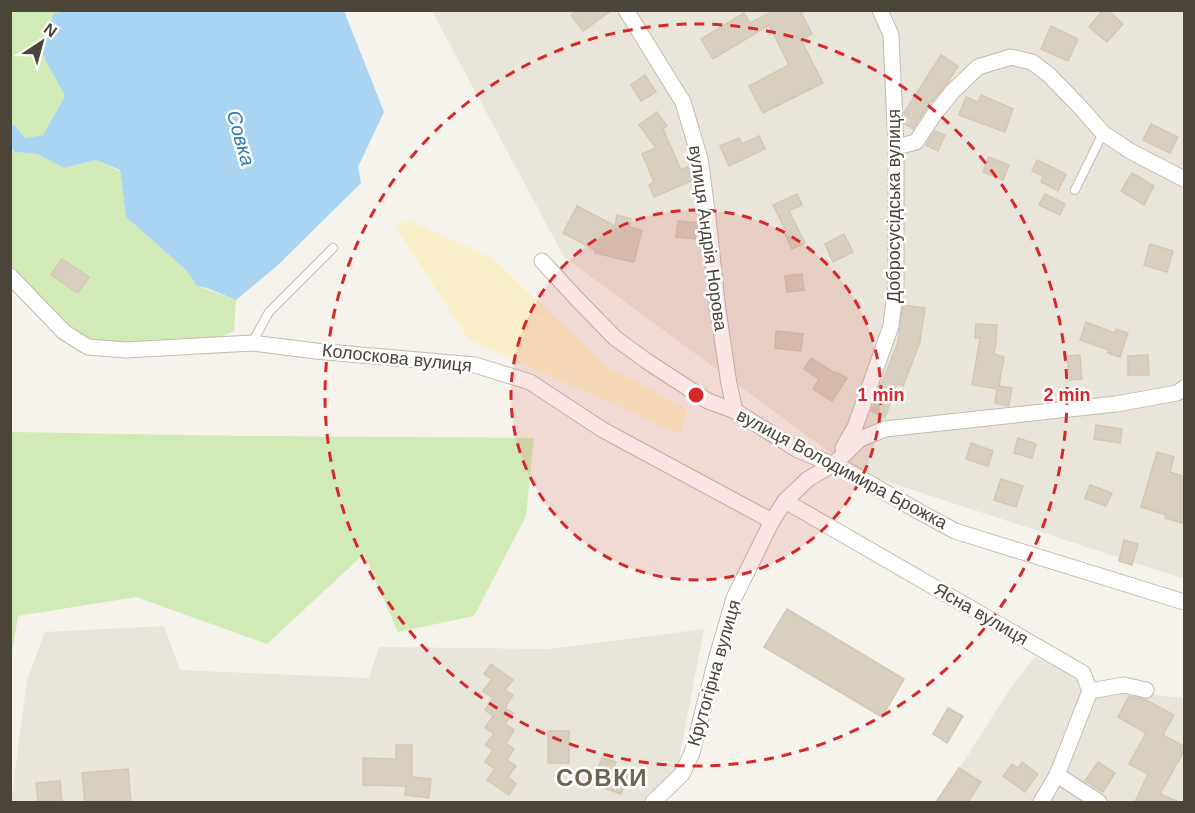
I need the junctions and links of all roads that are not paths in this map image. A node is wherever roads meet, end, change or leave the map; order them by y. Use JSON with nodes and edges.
{"nodes":[{"id":1,"x":626,"y":10,"type":"edge"},
{"id":2,"x":880,"y":10,"type":"edge"},
{"id":3,"x":1103,"y":133,"type":"junction"},
{"id":4,"x":896,"y":147,"type":"junction"},
{"id":5,"x":1185,"y":179,"type":"edge"},
{"id":6,"x":1075,"y":190,"type":"dead end"},
{"id":7,"x":333,"y":248,"type":"dead end"},
{"id":8,"x":542,"y":261,"type":"dead end"},
{"id":9,"x":10,"y":276,"type":"edge"},
{"id":10,"x":252,"y":343,"type":"junction"},
{"id":11,"x":1185,"y":388,"type":"edge"},
{"id":12,"x":735,"y":411,"type":"junction"},
{"id":13,"x":834,"y":464,"type":"junction"},
{"id":14,"x":785,"y":501,"type":"junction"},
{"id":15,"x":772,"y":521,"type":"junction"},
{"id":16,"x":1185,"y":602,"type":"edge"},
{"id":17,"x":1146,"y":690,"type":"dead end"},
{"id":18,"x":1090,"y":691,"type":"junction"},
{"id":19,"x":1057,"y":775,"type":"junction"},
{"id":20,"x":653,"y":802,"type":"edge"},
{"id":21,"x":1041,"y":802,"type":"edge"},
{"id":22,"x":1099,"y":802,"type":"edge"}],
"edges":[{"from":1,"to":12,"type":"street","name":"вулиця Андрія Норова"},
{"from":2,"to":4,"type":"street","name":"Добросусідська вулиця"},
{"from":3,"to":4,"type":"street"},
{"from":3,"to":5,"type":"street"},
{"from":3,"to":6,"type":"lane"},
{"from":4,"to":13,"type":"street","name":"Добросусідська вулиця"},
{"from":7,"to":10,"type":"lane"},
{"from":8,"to":12,"type":"street","name":"вулиця Володимира Брожка"},
{"from":9,"to":10,"type":"street","name":"Колоскова вулиця"},
{"from":10,"to":15,"type":"street","name":"Колоскова вулиця"},
{"from":11,"to":13,"type":"street","name":"Крутогірна вулиця"},
{"from":12,"to":13,"type":"street","name":"вулиця Володимира Брожка"},
{"from":13,"to":14,"type":"street","name":"Крутогірна вулиця"},
{"from":13,"to":16,"type":"street","name":"вулиця Володимира Брожка"},
{"from":14,"to":15,"type":"street","name":"Крутогірна вулиця"},
{"from":14,"to":18,"type":"street","name":"Ясна вулиця"},
{"from":15,"to":20,"type":"street","name":"Крутогірна вулиця"},
{"from":17,"to":18,"type":"street"},
{"from":18,"to":19,"type":"street"},
{"from":19,"to":21,"type":"street"},
{"from":19,"to":22,"type":"street"}]}
